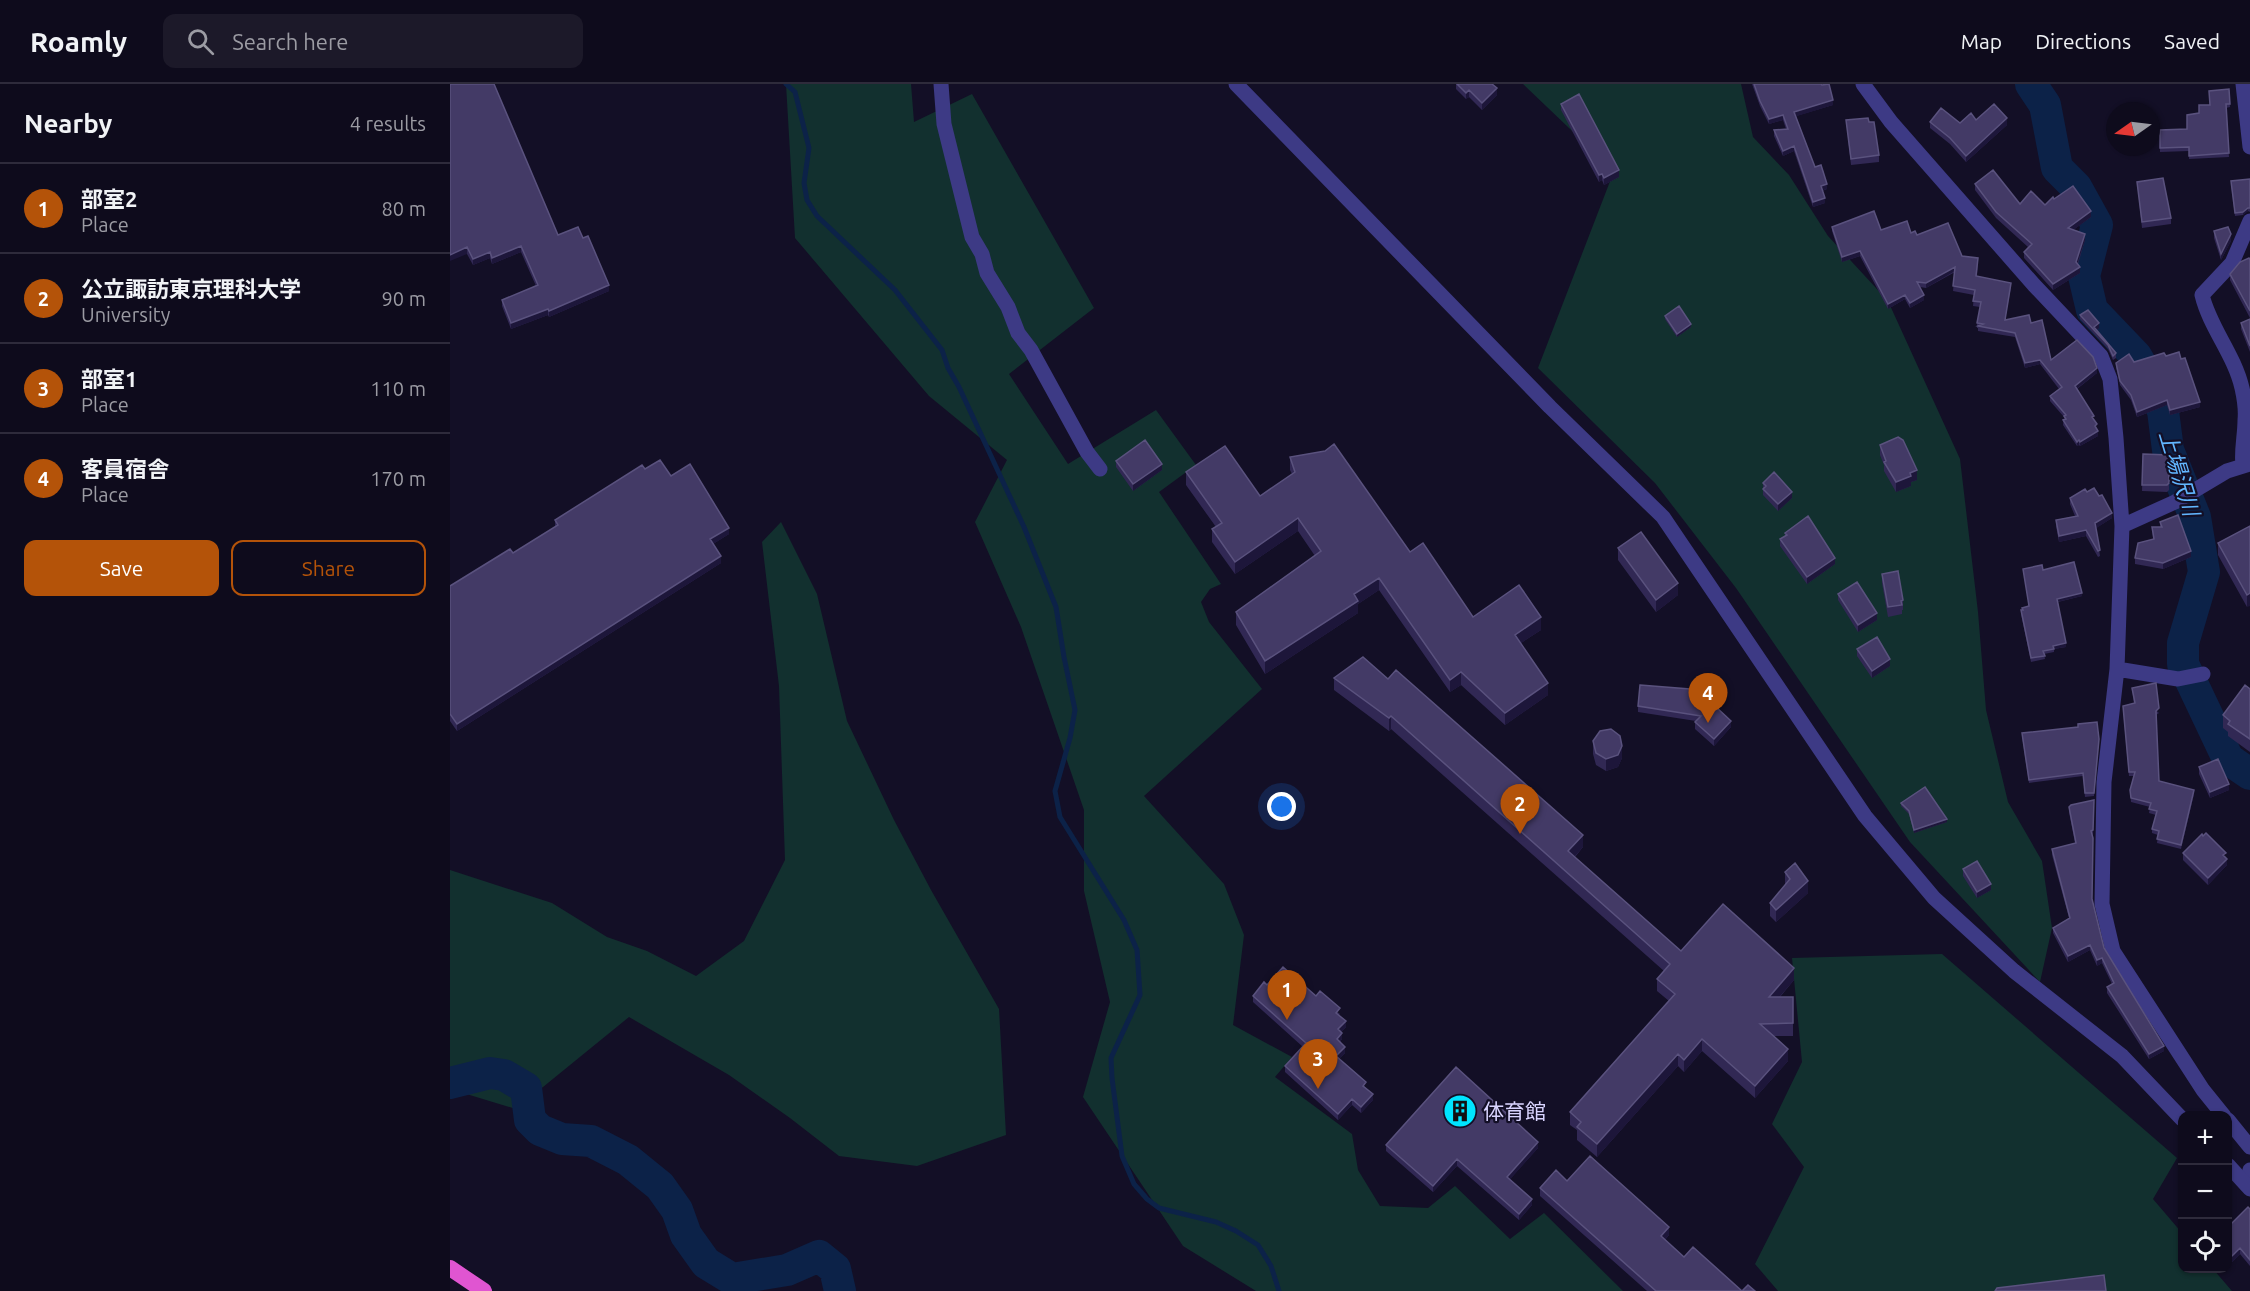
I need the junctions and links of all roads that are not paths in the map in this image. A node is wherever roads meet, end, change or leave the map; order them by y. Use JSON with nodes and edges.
{"nodes":[{"id":1,"x":941,"y":84,"type":"edge"},
{"id":2,"x":1236,"y":84,"type":"edge"},
{"id":3,"x":1863,"y":84,"type":"edge"},
{"id":4,"x":2243,"y":84,"type":"edge"},
{"id":5,"x":2250,"y":147,"type":"edge"},
{"id":6,"x":2250,"y":221,"type":"edge"},
{"id":7,"x":2246,"y":465,"type":"edge"},
{"id":8,"x":1100,"y":470,"type":"dead end"},
{"id":9,"x":2122,"y":526,"type":"junction"},
{"id":10,"x":2116,"y":669,"type":"junction"},
{"id":11,"x":2203,"y":674,"type":"dead end"},
{"id":12,"x":2220,"y":1111,"type":"edge"},
{"id":13,"x":2178,"y":1115,"type":"edge"},
{"id":14,"x":2232,"y":1125,"type":"edge"},
{"id":15,"x":2250,"y":1147,"type":"edge"},
{"id":16,"x":2232,"y":1168,"type":"edge"},
{"id":17,"x":2249,"y":1181,"type":"edge"},
{"id":18,"x":450,"y":1268,"type":"edge"},
{"id":19,"x":484,"y":1291,"type":"edge"}],
"edges":[{"from":1,"to":8,"type":"street"},
{"from":2,"to":13,"type":"street"},
{"from":3,"to":9,"type":"street"},
{"from":4,"to":5,"type":"street"},
{"from":6,"to":7,"type":"street"},
{"from":7,"to":9,"type":"street"},
{"from":9,"to":10,"type":"street"},
{"from":10,"to":11,"type":"street"},
{"from":10,"to":12,"type":"street"},
{"from":14,"to":15,"type":"street"},
{"from":16,"to":17,"type":"street"},
{"from":18,"to":19,"type":"highway"}]}
